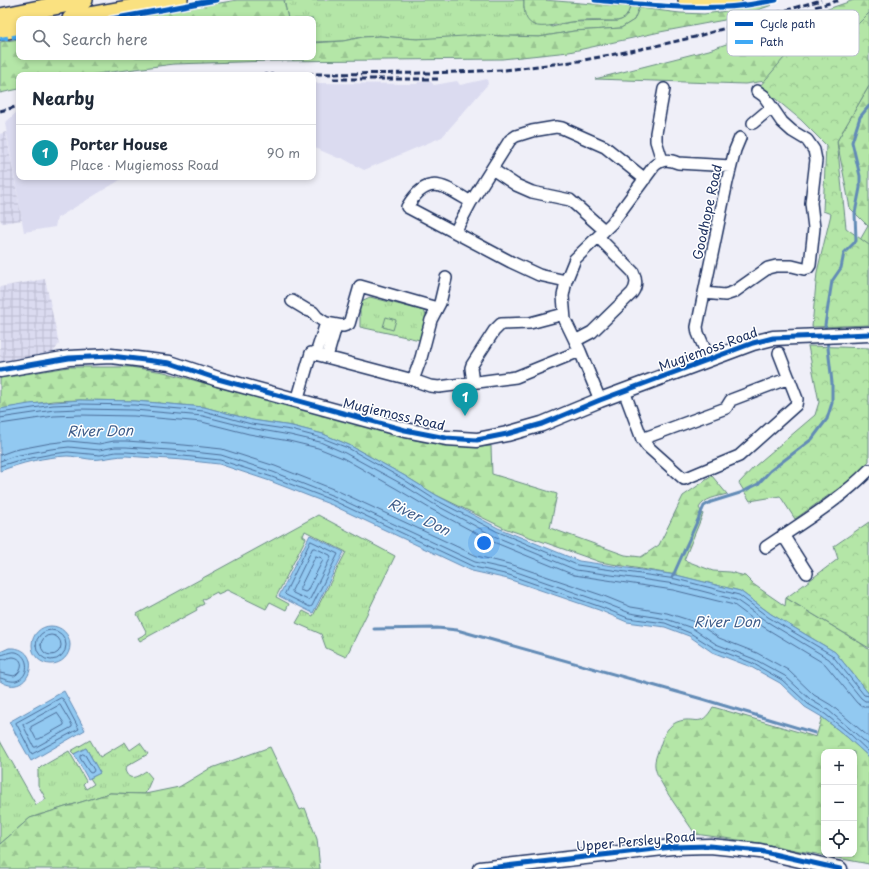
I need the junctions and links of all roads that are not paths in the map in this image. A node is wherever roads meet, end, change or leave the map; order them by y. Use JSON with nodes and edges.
{"nodes":[{"id":1,"x":84,"y":0,"type":"edge"},
{"id":2,"x":179,"y":0,"type":"edge"},
{"id":3,"x":687,"y":0,"type":"edge"},
{"id":4,"x":733,"y":0,"type":"edge"},
{"id":5,"x":112,"y":6,"type":"edge"},
{"id":6,"x":80,"y":16,"type":"edge"},
{"id":7,"x":0,"y":17,"type":"edge"},
{"id":8,"x":16,"y":28,"type":"edge"},
{"id":9,"x":0,"y":31,"type":"edge"},
{"id":10,"x":664,"y":89,"type":"dead end"},
{"id":11,"x":757,"y":91,"type":"dead end"},
{"id":12,"x":772,"y":107,"type":"junction"},
{"id":13,"x":753,"y":124,"type":"dead end"},
{"id":14,"x":740,"y":138,"type":"dead end"},
{"id":15,"x":662,"y":160,"type":"junction"},
{"id":16,"x":731,"y":166,"type":"junction"},
{"id":17,"x":492,"y":169,"type":"junction"},
{"id":18,"x":645,"y":179,"type":"junction"},
{"id":19,"x":471,"y":202,"type":"junction"},
{"id":20,"x":455,"y":232,"type":"junction"},
{"id":21,"x":601,"y":234,"type":"junction"},
{"id":22,"x":446,"y":278,"type":"dead end"},
{"id":23,"x":566,"y":281,"type":"junction"},
{"id":24,"x":704,"y":293,"type":"junction"},
{"id":25,"x":292,"y":301,"type":"dead end"},
{"id":26,"x":436,"y":308,"type":"junction"},
{"id":27,"x":564,"y":314,"type":"junction"},
{"id":28,"x":331,"y":324,"type":"junction"},
{"id":29,"x":869,"y":334,"type":"edge"},
{"id":30,"x":575,"y":341,"type":"junction"},
{"id":31,"x":580,"y":351,"type":"junction"},
{"id":32,"x":779,"y":353,"type":"dead end"},
{"id":33,"x":316,"y":354,"type":"junction"},
{"id":34,"x":327,"y":357,"type":"junction"},
{"id":35,"x":709,"y":359,"type":"junction"},
{"id":36,"x":0,"y":370,"type":"edge"},
{"id":37,"x":789,"y":378,"type":"junction"},
{"id":38,"x":413,"y":380,"type":"junction"},
{"id":39,"x":473,"y":383,"type":"junction"},
{"id":40,"x":624,"y":392,"type":"junction"},
{"id":41,"x":600,"y":400,"type":"junction"},
{"id":42,"x":297,"y":401,"type":"junction"},
{"id":43,"x":642,"y":439,"type":"junction"},
{"id":44,"x":869,"y":470,"type":"edge"},
{"id":45,"x":783,"y":535,"type":"junction"},
{"id":46,"x":766,"y":547,"type":"dead end"},
{"id":47,"x":807,"y":573,"type":"dead end"},
{"id":48,"x":488,"y":868,"type":"edge"},
{"id":49,"x":840,"y":869,"type":"edge"}],
"edges":[{"from":1,"to":7,"type":"main road"},
{"from":2,"to":5,"type":"main road"},
{"from":3,"to":4,"type":"main road"},
{"from":5,"to":6,"type":"main road"},
{"from":8,"to":9,"type":"main road"},
{"from":10,"to":15,"type":"street"},
{"from":11,"to":12,"type":"street"},
{"from":12,"to":13,"type":"street"},
{"from":12,"to":24,"type":"street"},
{"from":14,"to":16,"type":"street","name":"Goodhope Road"},
{"from":15,"to":16,"type":"street"},
{"from":15,"to":18,"type":"street"},
{"from":16,"to":24,"type":"street","name":"Goodhope Road"},
{"from":17,"to":18,"type":"street"},
{"from":17,"to":19,"type":"street"},
{"from":17,"to":21,"type":"street"},
{"from":18,"to":21,"type":"street"},
{"from":19,"to":20,"type":"street"},
{"from":19,"to":20,"type":"street"},
{"from":20,"to":23,"type":"street"},
{"from":21,"to":23,"type":"street"},
{"from":21,"to":30,"type":"street"},
{"from":22,"to":26,"type":"street"},
{"from":23,"to":27,"type":"street"},
{"from":24,"to":35,"type":"street","name":"Goodhope Road"},
{"from":25,"to":28,"type":"street"},
{"from":26,"to":28,"type":"street"},
{"from":26,"to":38,"type":"street"},
{"from":27,"to":30,"type":"street"},
{"from":27,"to":39,"type":"street"},
{"from":28,"to":33,"type":"street"},
{"from":28,"to":34,"type":"street"},
{"from":29,"to":35,"type":"street","name":"Mugiemoss Road"},
{"from":30,"to":31,"type":"street"},
{"from":31,"to":39,"type":"street"},
{"from":31,"to":41,"type":"street"},
{"from":32,"to":37,"type":"street"},
{"from":33,"to":34,"type":"street"},
{"from":33,"to":42,"type":"street"},
{"from":34,"to":38,"type":"street"},
{"from":35,"to":40,"type":"street","name":"Mugiemoss Road"},
{"from":36,"to":42,"type":"street","name":"Mugiemoss Road"},
{"from":37,"to":43,"type":"street"},
{"from":37,"to":43,"type":"street"},
{"from":38,"to":39,"type":"street"},
{"from":40,"to":41,"type":"street","name":"Mugiemoss Road"},
{"from":40,"to":43,"type":"street"},
{"from":41,"to":42,"type":"street","name":"Mugiemoss Road"},
{"from":44,"to":45,"type":"street"},
{"from":45,"to":46,"type":"street"},
{"from":45,"to":47,"type":"street"},
{"from":48,"to":49,"type":"street","name":"Upper Persley Road"}]}
